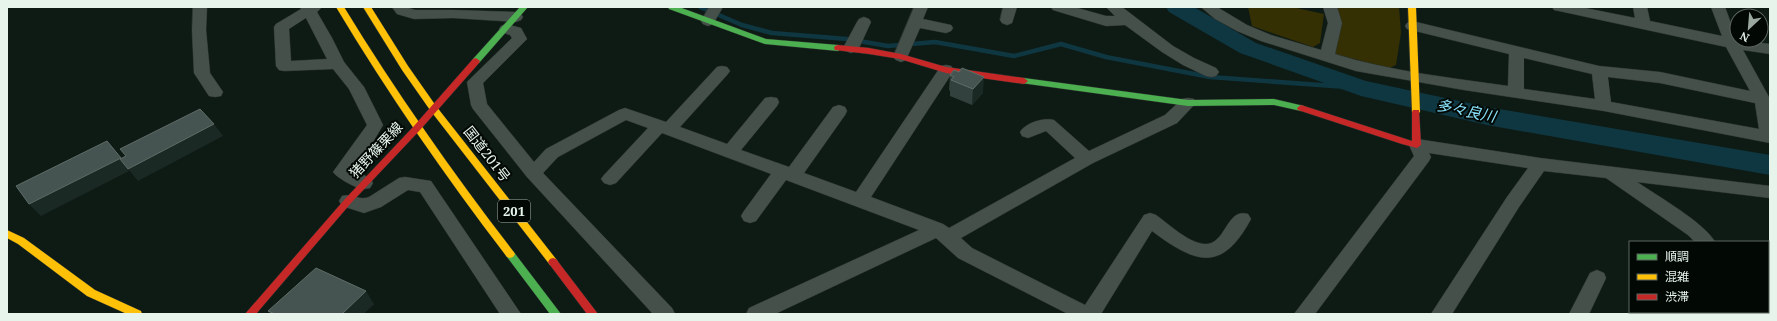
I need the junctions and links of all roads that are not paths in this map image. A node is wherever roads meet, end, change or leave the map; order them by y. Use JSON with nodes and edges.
{"nodes":[{"id":1,"x":200,"y":7,"type":"edge"},
{"id":2,"x":340,"y":7,"type":"edge"},
{"id":3,"x":367,"y":7,"type":"edge"},
{"id":4,"x":400,"y":7,"type":"edge"},
{"id":5,"x":672,"y":7,"type":"edge"},
{"id":6,"x":716,"y":7,"type":"edge"},
{"id":7,"x":921,"y":7,"type":"edge"},
{"id":8,"x":1058,"y":7,"type":"edge"},
{"id":9,"x":1113,"y":7,"type":"edge"},
{"id":10,"x":1208,"y":7,"type":"edge"},
{"id":11,"x":1330,"y":7,"type":"edge"},
{"id":12,"x":1412,"y":7,"type":"edge"},
{"id":13,"x":1561,"y":7,"type":"edge"},
{"id":14,"x":1640,"y":7,"type":"edge"},
{"id":15,"x":1718,"y":7,"type":"edge"},
{"id":16,"x":310,"y":8,"type":"edge"},
{"id":17,"x":440,"y":11,"type":"edge"},
{"id":18,"x":515,"y":17,"type":"edge"},
{"id":19,"x":1128,"y":20,"type":"junction"},
{"id":20,"x":708,"y":21,"type":"junction"},
{"id":21,"x":864,"y":22,"type":"dead end"},
{"id":22,"x":915,"y":22,"type":"junction"},
{"id":23,"x":1643,"y":24,"type":"junction"},
{"id":24,"x":1412,"y":26,"type":"junction"},
{"id":25,"x":946,"y":28,"type":"dead end"},
{"id":26,"x":1729,"y":35,"type":"edge"},
{"id":27,"x":1729,"y":42,"type":"edge"},
{"id":28,"x":851,"y":48,"type":"junction"},
{"id":29,"x":1735,"y":48,"type":"edge"},
{"id":30,"x":1517,"y":51,"type":"junction"},
{"id":31,"x":901,"y":57,"type":"junction"},
{"id":32,"x":1328,"y":58,"type":"junction"},
{"id":33,"x":336,"y":64,"type":"junction"},
{"id":34,"x":946,"y":70,"type":"junction"},
{"id":35,"x":722,"y":71,"type":"dead end"},
{"id":36,"x":1599,"y":71,"type":"junction"},
{"id":37,"x":1211,"y":72,"type":"dead end"},
{"id":38,"x":1414,"y":80,"type":"junction"},
{"id":39,"x":215,"y":92,"type":"dead end"},
{"id":40,"x":1516,"y":93,"type":"junction"},
{"id":41,"x":1762,"y":99,"type":"junction"},
{"id":42,"x":771,"y":102,"type":"dead end"},
{"id":43,"x":1188,"y":103,"type":"junction"},
{"id":44,"x":1604,"y":106,"type":"junction"},
{"id":45,"x":433,"y":108,"type":"junction"},
{"id":46,"x":839,"y":111,"type":"dead end"},
{"id":47,"x":664,"y":127,"type":"junction"},
{"id":48,"x":417,"y":128,"type":"junction"},
{"id":49,"x":1028,"y":132,"type":"dead end"},
{"id":50,"x":1769,"y":137,"type":"edge"},
{"id":51,"x":1416,"y":141,"type":"junction"},
{"id":52,"x":730,"y":152,"type":"junction"},
{"id":53,"x":1087,"y":159,"type":"junction"},
{"id":54,"x":1540,"y":164,"type":"junction"},
{"id":55,"x":534,"y":173,"type":"junction"},
{"id":56,"x":1610,"y":173,"type":"junction"},
{"id":57,"x":787,"y":174,"type":"junction"},
{"id":58,"x":610,"y":179,"type":"dead end"},
{"id":59,"x":364,"y":183,"type":"junction"},
{"id":60,"x":1770,"y":192,"type":"edge"},
{"id":61,"x":348,"y":201,"type":"junction"},
{"id":62,"x":859,"y":201,"type":"junction"},
{"id":63,"x":750,"y":216,"type":"dead end"},
{"id":64,"x":1242,"y":220,"type":"dead end"},
{"id":65,"x":943,"y":233,"type":"junction"},
{"id":66,"x":7,"y":234,"type":"edge"},
{"id":67,"x":1705,"y":241,"type":"edge"},
{"id":68,"x":1597,"y":278,"type":"dead end"},
{"id":69,"x":137,"y":314,"type":"edge"},
{"id":70,"x":250,"y":314,"type":"edge"},
{"id":71,"x":511,"y":314,"type":"edge"},
{"id":72,"x":556,"y":314,"type":"edge"},
{"id":73,"x":593,"y":314,"type":"edge"},
{"id":74,"x":664,"y":314,"type":"edge"},
{"id":75,"x":756,"y":314,"type":"edge"},
{"id":76,"x":1086,"y":314,"type":"edge"},
{"id":77,"x":1090,"y":314,"type":"edge"},
{"id":78,"x":1304,"y":314,"type":"edge"},
{"id":79,"x":1441,"y":314,"type":"edge"},
{"id":80,"x":1579,"y":314,"type":"edge"}],
"edges":[{"from":1,"to":39,"type":"street"},
{"from":2,"to":48,"type":"main road","number":"201"},
{"from":3,"to":45,"type":"main road","name":"国道201号","number":"201"},
{"from":4,"to":17,"type":"street"},
{"from":5,"to":20,"type":"main road"},
{"from":6,"to":20,"type":"street"},
{"from":7,"to":22,"type":"street"},
{"from":8,"to":19,"type":"street"},
{"from":9,"to":19,"type":"street"},
{"from":10,"to":32,"type":"street"},
{"from":11,"to":32,"type":"street"},
{"from":12,"to":24,"type":"main road"},
{"from":13,"to":23,"type":"street"},
{"from":14,"to":23,"type":"street"},
{"from":15,"to":26,"type":"street"},
{"from":16,"to":33,"type":"street"},
{"from":16,"to":33,"type":"street"},
{"from":17,"to":18,"type":"street"},
{"from":18,"to":45,"type":"main road","name":"猪野篠栗線"},
{"from":18,"to":55,"type":"street"},
{"from":19,"to":37,"type":"street"},
{"from":20,"to":28,"type":"main road"},
{"from":21,"to":28,"type":"street"},
{"from":22,"to":25,"type":"street"},
{"from":22,"to":31,"type":"street"},
{"from":23,"to":27,"type":"street"},
{"from":24,"to":30,"type":"street"},
{"from":24,"to":38,"type":"main road"},
{"from":28,"to":31,"type":"main road"},
{"from":29,"to":41,"type":"street"},
{"from":30,"to":36,"type":"street"},
{"from":30,"to":40,"type":"street"},
{"from":31,"to":34,"type":"main road"},
{"from":32,"to":38,"type":"street"},
{"from":33,"to":59,"type":"street"},
{"from":34,"to":43,"type":"main road"},
{"from":34,"to":62,"type":"street"},
{"from":35,"to":47,"type":"street"},
{"from":36,"to":41,"type":"street"},
{"from":36,"to":44,"type":"street"},
{"from":38,"to":40,"type":"street"},
{"from":38,"to":51,"type":"main road"},
{"from":40,"to":44,"type":"street"},
{"from":41,"to":50,"type":"street"},
{"from":42,"to":52,"type":"street"},
{"from":43,"to":51,"type":"main road"},
{"from":43,"to":53,"type":"street"},
{"from":44,"to":50,"type":"street"},
{"from":45,"to":48,"type":"main road","name":"猪野篠栗線"},
{"from":45,"to":73,"type":"main road","name":"国道201号","number":"201"},
{"from":46,"to":57,"type":"street"},
{"from":47,"to":52,"type":"street"},
{"from":47,"to":55,"type":"street"},
{"from":47,"to":58,"type":"street"},
{"from":48,"to":59,"type":"main road","name":"猪野篠栗線"},
{"from":48,"to":72,"type":"main road","number":"201"},
{"from":49,"to":53,"type":"street"},
{"from":51,"to":54,"type":"street"},
{"from":51,"to":78,"type":"street"},
{"from":52,"to":57,"type":"street"},
{"from":53,"to":65,"type":"street"},
{"from":54,"to":56,"type":"street"},
{"from":54,"to":79,"type":"street"},
{"from":55,"to":74,"type":"street"},
{"from":56,"to":60,"type":"street"},
{"from":56,"to":67,"type":"street"},
{"from":57,"to":62,"type":"street"},
{"from":57,"to":63,"type":"street"},
{"from":59,"to":61,"type":"main road","name":"猪野篠栗線"},
{"from":61,"to":70,"type":"main road","name":"猪野篠栗線"},
{"from":61,"to":71,"type":"street"},
{"from":62,"to":65,"type":"street"},
{"from":64,"to":77,"type":"street"},
{"from":65,"to":75,"type":"street"},
{"from":65,"to":76,"type":"street"},
{"from":66,"to":69,"type":"main road"},
{"from":68,"to":80,"type":"street"}]}
